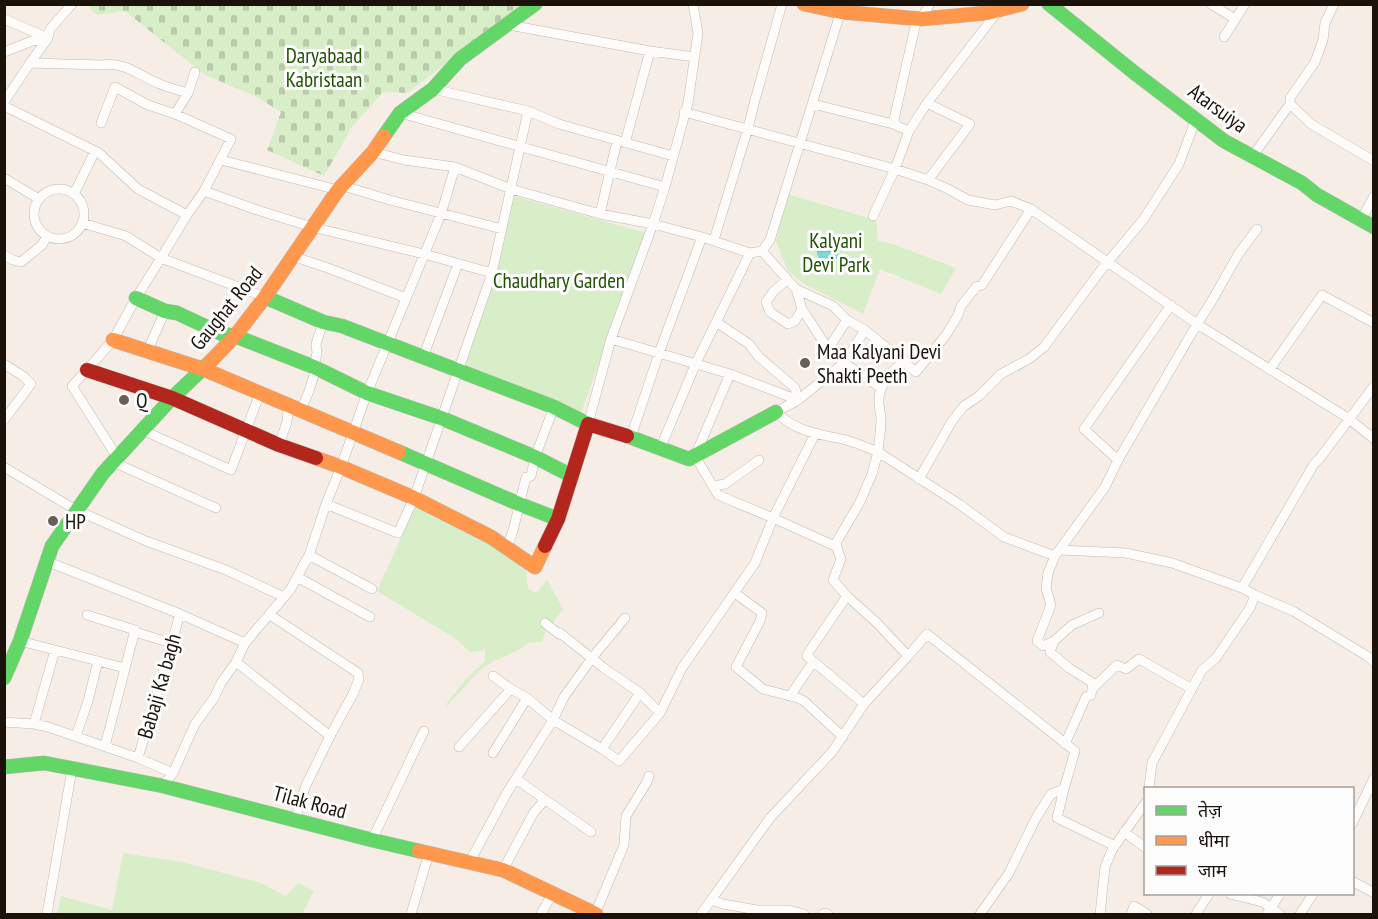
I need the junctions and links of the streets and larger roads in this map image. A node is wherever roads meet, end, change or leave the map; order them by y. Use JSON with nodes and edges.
{"nodes":[{"id":1,"x":72,"y":4,"type":"edge"},
{"id":2,"x":535,"y":4,"type":"edge"},
{"id":3,"x":693,"y":4,"type":"edge"},
{"id":4,"x":782,"y":4,"type":"edge"},
{"id":5,"x":930,"y":4,"type":"edge"},
{"id":6,"x":1022,"y":4,"type":"edge"},
{"id":7,"x":1049,"y":4,"type":"edge"},
{"id":8,"x":1211,"y":4,"type":"edge"},
{"id":9,"x":1245,"y":4,"type":"edge"},
{"id":10,"x":1334,"y":4,"type":"edge"},
{"id":11,"x":813,"y":5,"type":"edge"},
{"id":12,"x":842,"y":8,"type":"edge"},
{"id":13,"x":998,"y":11,"type":"junction"},
{"id":14,"x":919,"y":19,"type":"junction"},
{"id":15,"x":1235,"y":19,"type":"junction"},
{"id":16,"x":4,"y":20,"type":"edge"},
{"id":17,"x":509,"y":25,"type":"junction"},
{"id":18,"x":1224,"y":37,"type":"dead end"},
{"id":19,"x":48,"y":38,"type":"junction"},
{"id":20,"x":650,"y":51,"type":"junction"},
{"id":21,"x":4,"y":52,"type":"edge"},
{"id":22,"x":695,"y":57,"type":"junction"},
{"id":23,"x":30,"y":63,"type":"junction"},
{"id":24,"x":195,"y":72,"type":"dead end"},
{"id":25,"x":433,"y":89,"type":"junction"},
{"id":26,"x":188,"y":93,"type":"junction"},
{"id":27,"x":927,"y":103,"type":"junction"},
{"id":28,"x":4,"y":104,"type":"edge"},
{"id":29,"x":813,"y":104,"type":"junction"},
{"id":30,"x":1290,"y":104,"type":"junction"},
{"id":31,"x":528,"y":111,"type":"junction"},
{"id":32,"x":684,"y":112,"type":"junction"},
{"id":33,"x":400,"y":113,"type":"junction"},
{"id":34,"x":175,"y":114,"type":"junction"},
{"id":35,"x":1196,"y":119,"type":"junction"},
{"id":36,"x":101,"y":123,"type":"dead end"},
{"id":37,"x":893,"y":124,"type":"junction"},
{"id":38,"x":748,"y":128,"type":"junction"},
{"id":39,"x":909,"y":131,"type":"junction"},
{"id":40,"x":621,"y":142,"type":"junction"},
{"id":41,"x":801,"y":142,"type":"junction"},
{"id":42,"x":521,"y":147,"type":"junction"},
{"id":43,"x":95,"y":152,"type":"junction"},
{"id":44,"x":373,"y":152,"type":"junction"},
{"id":45,"x":673,"y":156,"type":"junction"},
{"id":46,"x":1252,"y":157,"type":"junction"},
{"id":47,"x":221,"y":160,"type":"junction"},
{"id":48,"x":1374,"y":161,"type":"edge"},
{"id":49,"x":455,"y":167,"type":"junction"},
{"id":50,"x":895,"y":169,"type":"junction"},
{"id":51,"x":610,"y":172,"type":"junction"},
{"id":52,"x":4,"y":178,"type":"edge"},
{"id":53,"x":928,"y":180,"type":"junction"},
{"id":54,"x":665,"y":187,"type":"junction"},
{"id":55,"x":340,"y":188,"type":"junction"},
{"id":56,"x":511,"y":189,"type":"junction"},
{"id":57,"x":204,"y":191,"type":"junction"},
{"id":58,"x":74,"y":194,"type":"junction"},
{"id":59,"x":1374,"y":196,"type":"edge"},
{"id":60,"x":39,"y":200,"type":"junction"},
{"id":61,"x":1031,"y":209,"type":"junction"},
{"id":62,"x":441,"y":214,"type":"junction"},
{"id":63,"x":600,"y":214,"type":"junction"},
{"id":64,"x":187,"y":215,"type":"junction"},
{"id":65,"x":873,"y":216,"type":"dead end"},
{"id":66,"x":1360,"y":220,"type":"junction"},
{"id":67,"x":82,"y":223,"type":"junction"},
{"id":68,"x":653,"y":224,"type":"junction"},
{"id":69,"x":312,"y":227,"type":"junction"},
{"id":70,"x":1374,"y":227,"type":"edge"},
{"id":71,"x":502,"y":229,"type":"junction"},
{"id":72,"x":1257,"y":229,"type":"dead end"},
{"id":73,"x":47,"y":236,"type":"junction"},
{"id":74,"x":702,"y":237,"type":"junction"},
{"id":75,"x":714,"y":240,"type":"junction"},
{"id":76,"x":762,"y":251,"type":"junction"},
{"id":77,"x":750,"y":253,"type":"junction"},
{"id":78,"x":424,"y":254,"type":"junction"},
{"id":79,"x":4,"y":255,"type":"edge"},
{"id":80,"x":292,"y":256,"type":"junction"},
{"id":81,"x":161,"y":258,"type":"junction"},
{"id":82,"x":1108,"y":262,"type":"junction"},
{"id":83,"x":458,"y":264,"type":"junction"},
{"id":84,"x":492,"y":273,"type":"junction"},
{"id":85,"x":787,"y":280,"type":"junction"},
{"id":86,"x":796,"y":290,"type":"junction"},
{"id":87,"x":265,"y":297,"type":"junction"},
{"id":88,"x":136,"y":298,"type":"junction"},
{"id":89,"x":406,"y":298,"type":"junction"},
{"id":90,"x":1170,"y":305,"type":"junction"},
{"id":91,"x":802,"y":309,"type":"junction"},
{"id":92,"x":165,"y":312,"type":"junction"},
{"id":93,"x":847,"y":320,"type":"junction"},
{"id":94,"x":323,"y":322,"type":"junction"},
{"id":95,"x":716,"y":322,"type":"junction"},
{"id":96,"x":1374,"y":323,"type":"edge"},
{"id":97,"x":1197,"y":324,"type":"junction"},
{"id":98,"x":865,"y":330,"type":"junction"},
{"id":99,"x":235,"y":336,"type":"junction"},
{"id":100,"x":611,"y":339,"type":"junction"},
{"id":101,"x":113,"y":340,"type":"junction"},
{"id":102,"x":388,"y":344,"type":"junction"},
{"id":103,"x":828,"y":349,"type":"junction"},
{"id":104,"x":147,"y":352,"type":"junction"},
{"id":105,"x":659,"y":353,"type":"junction"},
{"id":106,"x":423,"y":357,"type":"junction"},
{"id":107,"x":905,"y":362,"type":"junction"},
{"id":108,"x":696,"y":363,"type":"junction"},
{"id":109,"x":844,"y":363,"type":"junction"},
{"id":110,"x":4,"y":364,"type":"edge"},
{"id":111,"x":314,"y":367,"type":"junction"},
{"id":112,"x":203,"y":369,"type":"junction"},
{"id":113,"x":1270,"y":369,"type":"junction"},
{"id":114,"x":87,"y":370,"type":"junction"},
{"id":115,"x":459,"y":370,"type":"junction"},
{"id":116,"x":730,"y":374,"type":"junction"},
{"id":117,"x":1374,"y":386,"type":"edge"},
{"id":118,"x":881,"y":388,"type":"junction"},
{"id":119,"x":260,"y":393,"type":"junction"},
{"id":120,"x":367,"y":393,"type":"junction"},
{"id":121,"x":172,"y":398,"type":"junction"},
{"id":122,"x":798,"y":400,"type":"junction"},
{"id":123,"x":554,"y":407,"type":"junction"},
{"id":124,"x":9,"y":408,"type":"edge"},
{"id":125,"x":301,"y":410,"type":"junction"},
{"id":126,"x":776,"y":412,"type":"junction"},
{"id":127,"x":441,"y":418,"type":"junction"},
{"id":128,"x":1348,"y":418,"type":"junction"},
{"id":129,"x":4,"y":420,"type":"edge"},
{"id":130,"x":588,"y":424,"type":"junction"},
{"id":131,"x":246,"y":429,"type":"junction"},
{"id":132,"x":142,"y":430,"type":"junction"},
{"id":133,"x":353,"y":433,"type":"junction"},
{"id":134,"x":815,"y":434,"type":"junction"},
{"id":135,"x":631,"y":437,"type":"junction"},
{"id":136,"x":1374,"y":439,"type":"edge"},
{"id":137,"x":279,"y":445,"type":"junction"},
{"id":138,"x":660,"y":449,"type":"junction"},
{"id":139,"x":878,"y":452,"type":"junction"},
{"id":140,"x":694,"y":456,"type":"junction"},
{"id":141,"x":535,"y":457,"type":"junction"},
{"id":142,"x":115,"y":459,"type":"junction"},
{"id":143,"x":759,"y":460,"type":"dead end"},
{"id":144,"x":1118,"y":460,"type":"junction"},
{"id":145,"x":426,"y":463,"type":"junction"},
{"id":146,"x":4,"y":467,"type":"edge"},
{"id":147,"x":341,"y":467,"type":"junction"},
{"id":148,"x":572,"y":476,"type":"junction"},
{"id":149,"x":919,"y":479,"type":"junction"},
{"id":150,"x":713,"y":486,"type":"junction"},
{"id":151,"x":414,"y":498,"type":"junction"},
{"id":152,"x":326,"y":504,"type":"junction"},
{"id":153,"x":519,"y":504,"type":"junction"},
{"id":154,"x":216,"y":508,"type":"dead end"},
{"id":155,"x":76,"y":510,"type":"junction"},
{"id":156,"x":773,"y":518,"type":"junction"},
{"id":157,"x":558,"y":519,"type":"junction"},
{"id":158,"x":837,"y":547,"type":"junction"},
{"id":159,"x":507,"y":549,"type":"junction"},
{"id":160,"x":1057,"y":553,"type":"junction"},
{"id":161,"x":309,"y":555,"type":"junction"},
{"id":162,"x":46,"y":561,"type":"junction"},
{"id":163,"x":297,"y":577,"type":"junction"},
{"id":164,"x":1242,"y":588,"type":"junction"},
{"id":165,"x":372,"y":589,"type":"dead end"},
{"id":166,"x":735,"y":593,"type":"junction"},
{"id":167,"x":1255,"y":595,"type":"junction"},
{"id":168,"x":847,"y":596,"type":"junction"},
{"id":169,"x":284,"y":597,"type":"junction"},
{"id":170,"x":1099,"y":613,"type":"dead end"},
{"id":171,"x":180,"y":614,"type":"junction"},
{"id":172,"x":87,"y":615,"type":"dead end"},
{"id":173,"x":270,"y":615,"type":"junction"},
{"id":174,"x":370,"y":617,"type":"dead end"},
{"id":175,"x":625,"y":618,"type":"dead end"},
{"id":176,"x":545,"y":623,"type":"dead end"},
{"id":177,"x":135,"y":632,"type":"junction"},
{"id":178,"x":20,"y":641,"type":"junction"},
{"id":179,"x":1054,"y":641,"type":"junction"},
{"id":180,"x":171,"y":643,"type":"junction"},
{"id":181,"x":245,"y":643,"type":"junction"},
{"id":182,"x":55,"y":650,"type":"junction"},
{"id":183,"x":908,"y":656,"type":"junction"},
{"id":184,"x":592,"y":658,"type":"junction"},
{"id":185,"x":98,"y":661,"type":"junction"},
{"id":186,"x":236,"y":662,"type":"junction"},
{"id":187,"x":813,"y":662,"type":"junction"},
{"id":188,"x":1374,"y":662,"type":"edge"},
{"id":189,"x":125,"y":668,"type":"junction"},
{"id":190,"x":494,"y":676,"type":"dead end"},
{"id":191,"x":4,"y":678,"type":"edge"},
{"id":192,"x":1092,"y":688,"type":"junction"},
{"id":193,"x":511,"y":689,"type":"junction"},
{"id":194,"x":1192,"y":689,"type":"junction"},
{"id":195,"x":640,"y":693,"type":"junction"},
{"id":196,"x":789,"y":696,"type":"junction"},
{"id":197,"x":527,"y":698,"type":"junction"},
{"id":198,"x":864,"y":704,"type":"junction"},
{"id":199,"x":660,"y":713,"type":"junction"},
{"id":200,"x":552,"y":720,"type":"junction"},
{"id":201,"x":4,"y":722,"type":"edge"},
{"id":202,"x":34,"y":724,"type":"junction"},
{"id":203,"x":424,"y":731,"type":"dead end"},
{"id":204,"x":76,"y":736,"type":"junction"},
{"id":205,"x":330,"y":736,"type":"junction"},
{"id":206,"x":843,"y":737,"type":"junction"},
{"id":207,"x":1065,"y":744,"type":"junction"},
{"id":208,"x":105,"y":746,"type":"junction"},
{"id":209,"x":459,"y":747,"type":"dead end"},
{"id":210,"x":602,"y":749,"type":"junction"},
{"id":211,"x":493,"y":753,"type":"dead end"},
{"id":212,"x":138,"y":758,"type":"junction"},
{"id":213,"x":4,"y":767,"type":"edge"},
{"id":214,"x":72,"y":769,"type":"junction"},
{"id":215,"x":173,"y":773,"type":"junction"},
{"id":216,"x":649,"y":776,"type":"dead end"},
{"id":217,"x":1374,"y":778,"type":"edge"},
{"id":218,"x":516,"y":779,"type":"junction"},
{"id":219,"x":163,"y":786,"type":"junction"},
{"id":220,"x":1149,"y":787,"type":"edge"},
{"id":221,"x":1064,"y":789,"type":"junction"},
{"id":222,"x":545,"y":800,"type":"junction"},
{"id":223,"x":1144,"y":805,"type":"edge"},
{"id":224,"x":295,"y":820,"type":"junction"},
{"id":225,"x":1354,"y":822,"type":"edge"},
{"id":226,"x":591,"y":832,"type":"dead end"},
{"id":227,"x":1124,"y":832,"type":"junction"},
{"id":228,"x":372,"y":840,"type":"junction"},
{"id":229,"x":1115,"y":846,"type":"junction"},
{"id":230,"x":1144,"y":847,"type":"edge"},
{"id":231,"x":429,"y":853,"type":"junction"},
{"id":232,"x":469,"y":863,"type":"junction"},
{"id":233,"x":503,"y":870,"type":"junction"},
{"id":234,"x":1354,"y":882,"type":"edge"},
{"id":235,"x":1374,"y":893,"type":"edge"},
{"id":236,"x":552,"y":894,"type":"junction"},
{"id":237,"x":1208,"y":895,"type":"edge"},
{"id":238,"x":1234,"y":895,"type":"edge"},
{"id":239,"x":1279,"y":895,"type":"edge"},
{"id":240,"x":1312,"y":895,"type":"edge"},
{"id":241,"x":712,"y":900,"type":"junction"},
{"id":242,"x":1269,"y":911,"type":"edge"},
{"id":243,"x":596,"y":914,"type":"edge"},
{"id":244,"x":1196,"y":914,"type":"edge"},
{"id":245,"x":47,"y":915,"type":"edge"},
{"id":246,"x":411,"y":915,"type":"edge"},
{"id":247,"x":541,"y":915,"type":"edge"},
{"id":248,"x":701,"y":915,"type":"edge"},
{"id":249,"x":804,"y":915,"type":"edge"},
{"id":250,"x":823,"y":915,"type":"edge"},
{"id":251,"x":828,"y":915,"type":"edge"},
{"id":252,"x":980,"y":915,"type":"edge"},
{"id":253,"x":1100,"y":915,"type":"edge"},
{"id":254,"x":1131,"y":915,"type":"edge"},
{"id":255,"x":1147,"y":915,"type":"edge"},
{"id":256,"x":1280,"y":915,"type":"edge"},
{"id":257,"x":1300,"y":915,"type":"edge"}],
"edges":[{"from":1,"to":19,"type":"street"},
{"from":2,"to":17,"type":"street","name":"Gaughat Road"},
{"from":3,"to":22,"type":"street"},
{"from":4,"to":38,"type":"street"},
{"from":5,"to":14,"type":"street"},
{"from":6,"to":13,"type":"street"},
{"from":7,"to":35,"type":"street","name":"Atarsuiya"},
{"from":8,"to":15,"type":"street"},
{"from":9,"to":15,"type":"street"},
{"from":10,"to":30,"type":"street"},
{"from":11,"to":12,"type":"street"},
{"from":12,"to":14,"type":"street"},
{"from":12,"to":29,"type":"street"},
{"from":13,"to":14,"type":"street"},
{"from":13,"to":27,"type":"street"},
{"from":14,"to":37,"type":"street"},
{"from":15,"to":18,"type":"street"},
{"from":16,"to":19,"type":"street"},
{"from":17,"to":20,"type":"street"},
{"from":17,"to":25,"type":"street","name":"Gaughat Road"},
{"from":19,"to":21,"type":"street"},
{"from":19,"to":23,"type":"street"},
{"from":20,"to":22,"type":"street"},
{"from":20,"to":40,"type":"street"},
{"from":22,"to":32,"type":"street"},
{"from":23,"to":26,"type":"street"},
{"from":23,"to":28,"type":"street"},
{"from":24,"to":26,"type":"street"},
{"from":25,"to":31,"type":"street"},
{"from":25,"to":33,"type":"street","name":"Gaughat Road"},
{"from":26,"to":34,"type":"street"},
{"from":27,"to":39,"type":"street"},
{"from":27,"to":53,"type":"street"},
{"from":28,"to":43,"type":"street"},
{"from":29,"to":37,"type":"street"},
{"from":29,"to":41,"type":"street"},
{"from":30,"to":46,"type":"street"},
{"from":30,"to":48,"type":"street"},
{"from":31,"to":40,"type":"street"},
{"from":31,"to":42,"type":"street"},
{"from":32,"to":38,"type":"street"},
{"from":32,"to":45,"type":"street"},
{"from":33,"to":42,"type":"street"},
{"from":33,"to":44,"type":"street","name":"Gaughat Road"},
{"from":34,"to":36,"type":"street"},
{"from":34,"to":47,"type":"street"},
{"from":35,"to":46,"type":"street","name":"Atarsuiya"},
{"from":35,"to":82,"type":"street"},
{"from":37,"to":39,"type":"street"},
{"from":38,"to":41,"type":"street"},
{"from":38,"to":75,"type":"street"},
{"from":39,"to":50,"type":"street"},
{"from":40,"to":45,"type":"street"},
{"from":40,"to":51,"type":"street"},
{"from":41,"to":50,"type":"street"},
{"from":41,"to":76,"type":"street"},
{"from":42,"to":51,"type":"street"},
{"from":42,"to":56,"type":"street"},
{"from":43,"to":58,"type":"street"},
{"from":43,"to":64,"type":"street"},
{"from":44,"to":49,"type":"street"},
{"from":44,"to":55,"type":"street","name":"Gaughat Road"},
{"from":45,"to":54,"type":"street"},
{"from":46,"to":66,"type":"street","name":"Atarsuiya"},
{"from":47,"to":55,"type":"street"},
{"from":47,"to":57,"type":"street"},
{"from":49,"to":56,"type":"street"},
{"from":49,"to":62,"type":"street"},
{"from":50,"to":53,"type":"street"},
{"from":50,"to":65,"type":"street"},
{"from":51,"to":54,"type":"street"},
{"from":51,"to":63,"type":"street"},
{"from":52,"to":60,"type":"street"},
{"from":53,"to":61,"type":"street"},
{"from":54,"to":68,"type":"street"},
{"from":55,"to":62,"type":"street"},
{"from":55,"to":69,"type":"street","name":"Gaughat Road"},
{"from":56,"to":63,"type":"street"},
{"from":56,"to":71,"type":"street"},
{"from":57,"to":64,"type":"street"},
{"from":57,"to":69,"type":"street"},
{"from":58,"to":60,"type":"street"},
{"from":58,"to":67,"type":"street"},
{"from":59,"to":66,"type":"street"},
{"from":60,"to":73,"type":"street"},
{"from":61,"to":82,"type":"street"},
{"from":61,"to":107,"type":"street"},
{"from":62,"to":71,"type":"street"},
{"from":62,"to":78,"type":"street"},
{"from":63,"to":68,"type":"street"},
{"from":64,"to":81,"type":"street"},
{"from":66,"to":70,"type":"street","name":"Atarsuiya"},
{"from":67,"to":73,"type":"street"},
{"from":67,"to":81,"type":"street"},
{"from":68,"to":74,"type":"street"},
{"from":68,"to":100,"type":"street"},
{"from":69,"to":78,"type":"street"},
{"from":69,"to":80,"type":"street","name":"Gaughat Road"},
{"from":71,"to":84,"type":"street"},
{"from":72,"to":97,"type":"street"},
{"from":73,"to":79,"type":"street"},
{"from":74,"to":75,"type":"street"},
{"from":74,"to":105,"type":"street"},
{"from":75,"to":77,"type":"street"},
{"from":76,"to":77,"type":"street"},
{"from":76,"to":85,"type":"street"},
{"from":77,"to":95,"type":"street"},
{"from":78,"to":83,"type":"street"},
{"from":78,"to":89,"type":"street"},
{"from":80,"to":87,"type":"street","name":"Gaughat Road"},
{"from":80,"to":89,"type":"street"},
{"from":81,"to":87,"type":"street"},
{"from":81,"to":88,"type":"street"},
{"from":82,"to":90,"type":"street"},
{"from":82,"to":149,"type":"street"},
{"from":83,"to":84,"type":"street"},
{"from":83,"to":106,"type":"street"},
{"from":84,"to":115,"type":"street"},
{"from":85,"to":86,"type":"street"},
{"from":85,"to":91,"type":"street"},
{"from":86,"to":91,"type":"street"},
{"from":86,"to":93,"type":"street"},
{"from":87,"to":94,"type":"street"},
{"from":87,"to":99,"type":"street","name":"Gaughat Road"},
{"from":88,"to":92,"type":"street"},
{"from":88,"to":101,"type":"street"},
{"from":89,"to":102,"type":"street"},
{"from":90,"to":97,"type":"street"},
{"from":90,"to":144,"type":"street"},
{"from":91,"to":103,"type":"street"},
{"from":92,"to":99,"type":"street"},
{"from":92,"to":104,"type":"street"},
{"from":93,"to":98,"type":"street"},
{"from":93,"to":103,"type":"street"},
{"from":94,"to":102,"type":"street"},
{"from":94,"to":111,"type":"street"},
{"from":95,"to":108,"type":"street"},
{"from":95,"to":122,"type":"street"},
{"from":96,"to":113,"type":"street"},
{"from":97,"to":113,"type":"street"},
{"from":97,"to":144,"type":"street"},
{"from":98,"to":107,"type":"street"},
{"from":98,"to":109,"type":"street"},
{"from":99,"to":111,"type":"street"},
{"from":99,"to":112,"type":"street","name":"Gaughat Road"},
{"from":100,"to":105,"type":"street"},
{"from":100,"to":130,"type":"street"},
{"from":101,"to":104,"type":"street"},
{"from":101,"to":114,"type":"street"},
{"from":102,"to":106,"type":"street"},
{"from":102,"to":120,"type":"street"},
{"from":103,"to":109,"type":"street"},
{"from":104,"to":112,"type":"street"},
{"from":105,"to":108,"type":"street"},
{"from":105,"to":135,"type":"street"},
{"from":106,"to":115,"type":"street"},
{"from":107,"to":118,"type":"street"},
{"from":108,"to":116,"type":"street"},
{"from":108,"to":138,"type":"street"},
{"from":109,"to":118,"type":"street"},
{"from":109,"to":122,"type":"street"},
{"from":110,"to":124,"type":"street"},
{"from":111,"to":120,"type":"street"},
{"from":111,"to":125,"type":"street"},
{"from":112,"to":119,"type":"street"},
{"from":112,"to":121,"type":"street","name":"Gaughat Road"},
{"from":113,"to":128,"type":"street"},
{"from":114,"to":121,"type":"street"},
{"from":114,"to":142,"type":"street"},
{"from":115,"to":123,"type":"street"},
{"from":115,"to":127,"type":"street"},
{"from":116,"to":122,"type":"street"},
{"from":116,"to":140,"type":"street"},
{"from":117,"to":128,"type":"street"},
{"from":118,"to":139,"type":"street"},
{"from":119,"to":125,"type":"street"},
{"from":119,"to":131,"type":"street"},
{"from":120,"to":127,"type":"street"},
{"from":120,"to":133,"type":"street"},
{"from":121,"to":131,"type":"street"},
{"from":121,"to":132,"type":"street","name":"Gaughat Road"},
{"from":122,"to":126,"type":"street"},
{"from":123,"to":130,"type":"street"},
{"from":123,"to":141,"type":"street"},
{"from":124,"to":129,"type":"street"},
{"from":125,"to":133,"type":"street"},
{"from":125,"to":137,"type":"street"},
{"from":126,"to":134,"type":"street"},
{"from":126,"to":140,"type":"street"},
{"from":127,"to":141,"type":"street"},
{"from":127,"to":145,"type":"street"},
{"from":128,"to":136,"type":"street"},
{"from":128,"to":164,"type":"street"},
{"from":130,"to":135,"type":"street"},
{"from":130,"to":148,"type":"street"},
{"from":131,"to":132,"type":"street"},
{"from":131,"to":137,"type":"street"},
{"from":132,"to":142,"type":"street","name":"Gaughat Road"},
{"from":133,"to":145,"type":"street"},
{"from":133,"to":147,"type":"street"},
{"from":134,"to":139,"type":"street"},
{"from":134,"to":156,"type":"street"},
{"from":135,"to":138,"type":"street"},
{"from":137,"to":147,"type":"street"},
{"from":138,"to":140,"type":"street"},
{"from":139,"to":149,"type":"street"},
{"from":139,"to":158,"type":"street"},
{"from":140,"to":150,"type":"street"},
{"from":141,"to":148,"type":"street"},
{"from":141,"to":153,"type":"street"},
{"from":142,"to":154,"type":"street"},
{"from":142,"to":155,"type":"street","name":"Gaughat Road"},
{"from":143,"to":150,"type":"street"},
{"from":144,"to":160,"type":"street"},
{"from":145,"to":151,"type":"street"},
{"from":145,"to":153,"type":"street"},
{"from":146,"to":155,"type":"street"},
{"from":147,"to":151,"type":"street"},
{"from":147,"to":152,"type":"street"},
{"from":148,"to":157,"type":"street"},
{"from":149,"to":160,"type":"street"},
{"from":150,"to":156,"type":"street"},
{"from":151,"to":152,"type":"street"},
{"from":151,"to":159,"type":"street"},
{"from":152,"to":161,"type":"street"},
{"from":153,"to":157,"type":"street"},
{"from":153,"to":159,"type":"street"},
{"from":155,"to":162,"type":"street","name":"Gaughat Road"},
{"from":155,"to":169,"type":"street"},
{"from":156,"to":158,"type":"street"},
{"from":156,"to":166,"type":"street"},
{"from":157,"to":159,"type":"street"},
{"from":158,"to":168,"type":"street"},
{"from":160,"to":164,"type":"street"},
{"from":160,"to":179,"type":"street"},
{"from":161,"to":163,"type":"street"},
{"from":161,"to":165,"type":"street"},
{"from":162,"to":171,"type":"street"},
{"from":162,"to":178,"type":"street","name":"Gaughat Road"},
{"from":163,"to":169,"type":"street"},
{"from":163,"to":174,"type":"street"},
{"from":164,"to":167,"type":"street"},
{"from":166,"to":196,"type":"street"},
{"from":166,"to":199,"type":"street"},
{"from":167,"to":188,"type":"street"},
{"from":167,"to":194,"type":"street"},
{"from":168,"to":183,"type":"street"},
{"from":168,"to":187,"type":"street"},
{"from":169,"to":173,"type":"street"},
{"from":170,"to":179,"type":"street"},
{"from":171,"to":180,"type":"street","name":"Babaji Ka bagh"},
{"from":171,"to":181,"type":"street"},
{"from":172,"to":177,"type":"street"},
{"from":173,"to":181,"type":"street"},
{"from":173,"to":205,"type":"street"},
{"from":175,"to":184,"type":"street"},
{"from":176,"to":184,"type":"street"},
{"from":177,"to":180,"type":"street"},
{"from":177,"to":189,"type":"street"},
{"from":178,"to":182,"type":"street"},
{"from":178,"to":191,"type":"street","name":"Gaughat Road"},
{"from":179,"to":192,"type":"street"},
{"from":180,"to":212,"type":"street","name":"Babaji Ka bagh"},
{"from":181,"to":186,"type":"street"},
{"from":182,"to":185,"type":"street"},
{"from":182,"to":202,"type":"street"},
{"from":183,"to":198,"type":"street"},
{"from":183,"to":207,"type":"street"},
{"from":184,"to":195,"type":"street"},
{"from":184,"to":200,"type":"street"},
{"from":185,"to":189,"type":"street"},
{"from":185,"to":204,"type":"street"},
{"from":186,"to":205,"type":"street"},
{"from":186,"to":215,"type":"street"},
{"from":187,"to":196,"type":"street"},
{"from":187,"to":198,"type":"street"},
{"from":189,"to":208,"type":"street"},
{"from":190,"to":193,"type":"street"},
{"from":192,"to":194,"type":"street"},
{"from":192,"to":207,"type":"street"},
{"from":193,"to":197,"type":"street"},
{"from":193,"to":209,"type":"street"},
{"from":194,"to":220,"type":"street"},
{"from":195,"to":199,"type":"street"},
{"from":195,"to":210,"type":"street"},
{"from":196,"to":206,"type":"street"},
{"from":197,"to":200,"type":"street"},
{"from":197,"to":211,"type":"street"},
{"from":198,"to":206,"type":"street"},
{"from":199,"to":210,"type":"street"},
{"from":200,"to":210,"type":"street"},
{"from":200,"to":218,"type":"street"},
{"from":201,"to":202,"type":"street"},
{"from":202,"to":204,"type":"street"},
{"from":203,"to":228,"type":"street"},
{"from":204,"to":208,"type":"street"},
{"from":205,"to":224,"type":"street"},
{"from":206,"to":241,"type":"street"},
{"from":207,"to":221,"type":"street"},
{"from":208,"to":212,"type":"street"},
{"from":212,"to":215,"type":"street"},
{"from":213,"to":214,"type":"street","name":"Tilak Road"},
{"from":214,"to":219,"type":"street","name":"Tilak Road"},
{"from":214,"to":245,"type":"street"},
{"from":215,"to":219,"type":"street"},
{"from":216,"to":243,"type":"street"},
{"from":217,"to":225,"type":"street"},
{"from":218,"to":222,"type":"street"},
{"from":218,"to":232,"type":"street"},
{"from":219,"to":224,"type":"street","name":"Tilak Road"},
{"from":221,"to":229,"type":"street"},
{"from":221,"to":252,"type":"street"},
{"from":222,"to":226,"type":"street"},
{"from":222,"to":233,"type":"street"},
{"from":223,"to":227,"type":"street"},
{"from":224,"to":228,"type":"street","name":"Tilak Road"},
{"from":227,"to":229,"type":"street"},
{"from":227,"to":230,"type":"street"},
{"from":228,"to":231,"type":"street","name":"Tilak Road"},
{"from":229,"to":253,"type":"street"},
{"from":231,"to":232,"type":"street","name":"Tilak Road"},
{"from":231,"to":246,"type":"street"},
{"from":232,"to":233,"type":"street","name":"Tilak Road"},
{"from":233,"to":236,"type":"street","name":"Tilak Road"},
{"from":234,"to":235,"type":"street"},
{"from":236,"to":243,"type":"street","name":"Tilak Road"},
{"from":236,"to":247,"type":"street"},
{"from":237,"to":244,"type":"street"},
{"from":238,"to":242,"type":"street"},
{"from":239,"to":242,"type":"street"},
{"from":240,"to":257,"type":"street"},
{"from":241,"to":248,"type":"street"},
{"from":241,"to":249,"type":"street"},
{"from":242,"to":256,"type":"street"},
{"from":250,"to":251,"type":"street"},
{"from":254,"to":255,"type":"street"}]}
